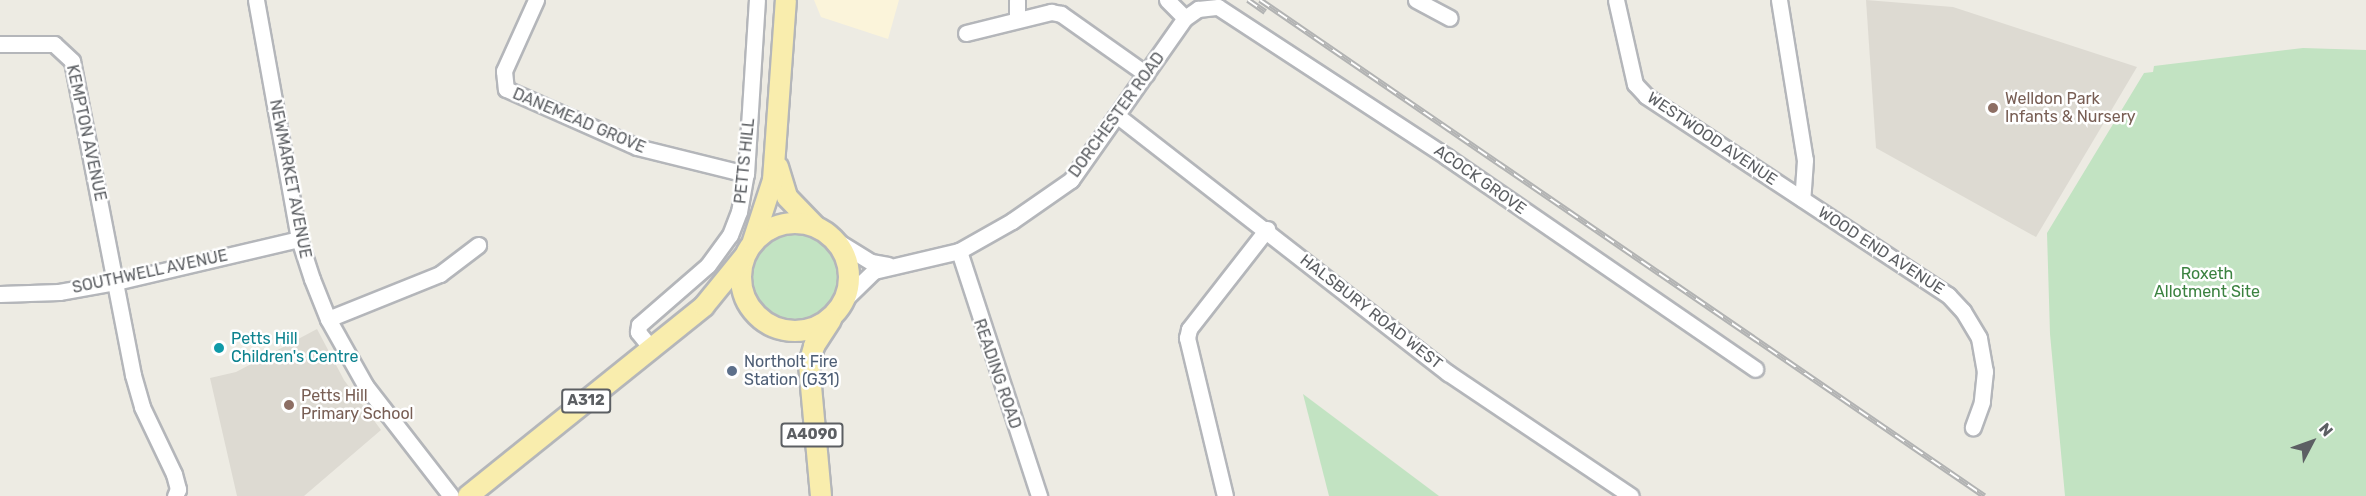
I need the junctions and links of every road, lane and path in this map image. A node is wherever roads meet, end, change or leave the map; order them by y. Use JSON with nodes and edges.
{"nodes":[{"id":1,"x":256,"y":0,"type":"edge"},
{"id":2,"x":536,"y":0,"type":"edge"},
{"id":3,"x":757,"y":0,"type":"edge"},
{"id":4,"x":786,"y":0,"type":"edge"},
{"id":5,"x":1017,"y":0,"type":"edge"},
{"id":6,"x":1167,"y":0,"type":"edge"},
{"id":7,"x":1416,"y":0,"type":"edge"},
{"id":8,"x":1616,"y":0,"type":"edge"},
{"id":9,"x":1779,"y":0,"type":"edge"},
{"id":10,"x":1198,"y":9,"type":"joint"},
{"id":11,"x":1185,"y":18,"type":"junction"},
{"id":12,"x":1450,"y":18,"type":"dead end"},
{"id":13,"x":1017,"y":20,"type":"junction"},
{"id":14,"x":966,"y":33,"type":"dead end"},
{"id":15,"x":0,"y":44,"type":"edge"},
{"id":16,"x":1146,"y":74,"type":"junction"},
{"id":17,"x":1119,"y":117,"type":"junction"},
{"id":18,"x":776,"y":145,"type":"junction"},
{"id":19,"x":746,"y":174,"type":"junction"},
{"id":20,"x":1802,"y":199,"type":"junction"},
{"id":21,"x":1267,"y":229,"type":"junction"},
{"id":22,"x":825,"y":233,"type":"junction"},
{"id":23,"x":299,"y":239,"type":"junction"},
{"id":24,"x":478,"y":244,"type":"dead end"},
{"id":25,"x":959,"y":251,"type":"junction"},
{"id":26,"x":747,"y":252,"type":"junction"},
{"id":27,"x":894,"y":265,"type":"junction"},
{"id":28,"x":116,"y":282,"type":"junction"},
{"id":29,"x":0,"y":294,"type":"edge"},
{"id":30,"x":842,"y":303,"type":"junction"},
{"id":31,"x":704,"y":306,"type":"junction"},
{"id":32,"x":328,"y":319,"type":"junction"},
{"id":33,"x":765,"y":321,"type":"junction"},
{"id":34,"x":651,"y":348,"type":"junction"},
{"id":35,"x":1755,"y":369,"type":"dead end"},
{"id":36,"x":808,"y":373,"type":"junction"},
{"id":37,"x":1973,"y":426,"type":"dead end"},
{"id":38,"x":175,"y":496,"type":"edge"},
{"id":39,"x":451,"y":496,"type":"edge"},
{"id":40,"x":468,"y":496,"type":"edge"},
{"id":41,"x":821,"y":496,"type":"edge"},
{"id":42,"x":1039,"y":496,"type":"edge"},
{"id":43,"x":1225,"y":496,"type":"edge"},
{"id":44,"x":1631,"y":496,"type":"edge"}],
"edges":[{"from":1,"to":23,"type":"street","name":"NEWMARKET AVENUE"},
{"from":2,"to":19,"type":"street","name":"DANEMEAD GROVE"},
{"from":3,"to":19,"type":"street","name":"PETTS HILL"},
{"from":4,"to":18,"type":"main road","name":"PETTS HILL","number":"A312"},
{"from":5,"to":13,"type":"street"},
{"from":6,"to":11,"type":"street"},
{"from":7,"to":12,"type":"street"},
{"from":8,"to":20,"type":"street","name":"WESTWOOD AVENUE"},
{"from":9,"to":20,"type":"street","name":"WOOD END AVENUE"},
{"from":10,"to":11,"type":"street","name":"DORCHESTER ROAD"},
{"from":10,"to":35,"type":"street","name":"ACOCK GROVE"},
{"from":11,"to":16,"type":"street","name":"DORCHESTER ROAD"},
{"from":13,"to":14,"type":"street"},
{"from":13,"to":16,"type":"street"},
{"from":15,"to":28,"type":"street","name":"KEMPTON AVENUE"},
{"from":16,"to":17,"type":"street","name":"DORCHESTER ROAD"},
{"from":17,"to":21,"type":"street","name":"HALSBURY ROAD WEST"},
{"from":17,"to":25,"type":"street","name":"DORCHESTER ROAD"},
{"from":18,"to":22,"type":"main road","name":"PETTS HILL","number":"A312"},
{"from":18,"to":26,"type":"main road","name":"PETTS HILL","number":"A312"},
{"from":19,"to":34,"type":"street","name":"PETTS HILL"},
{"from":20,"to":37,"type":"street","name":"WOOD END AVENUE"},
{"from":21,"to":43,"type":"street"},
{"from":21,"to":44,"type":"street","name":"HALSBURY ROAD WEST"},
{"from":22,"to":26,"type":"main road"},
{"from":22,"to":27,"type":"street","name":"DORCHESTER ROAD"},
{"from":22,"to":30,"type":"main road"},
{"from":23,"to":28,"type":"street","name":"SOUTHWELL AVENUE"},
{"from":23,"to":32,"type":"street","name":"NEWMARKET AVENUE"},
{"from":24,"to":32,"type":"street"},
{"from":25,"to":27,"type":"street","name":"DORCHESTER ROAD"},
{"from":25,"to":42,"type":"street","name":"READING ROAD"},
{"from":26,"to":31,"type":"main road","name":"PETTS HILL","number":"A312"},
{"from":26,"to":33,"type":"main road"},
{"from":27,"to":30,"type":"street","name":"DORCHESTER ROAD"},
{"from":28,"to":29,"type":"street","name":"SOUTHWELL AVENUE"},
{"from":28,"to":38,"type":"street","name":"KEMPTON AVENUE"},
{"from":30,"to":33,"type":"main road"},
{"from":30,"to":36,"type":"main road","number":"A4090"},
{"from":31,"to":33,"type":"main road"},
{"from":31,"to":34,"type":"main road","name":"PETTS HILL","number":"A312"},
{"from":32,"to":39,"type":"street","name":"NEWMARKET AVENUE"},
{"from":33,"to":36,"type":"main road","number":"A4090"},
{"from":34,"to":40,"type":"main road","name":"PETTS HILL","number":"A312"},
{"from":36,"to":41,"type":"main road","number":"A4090"}]}
